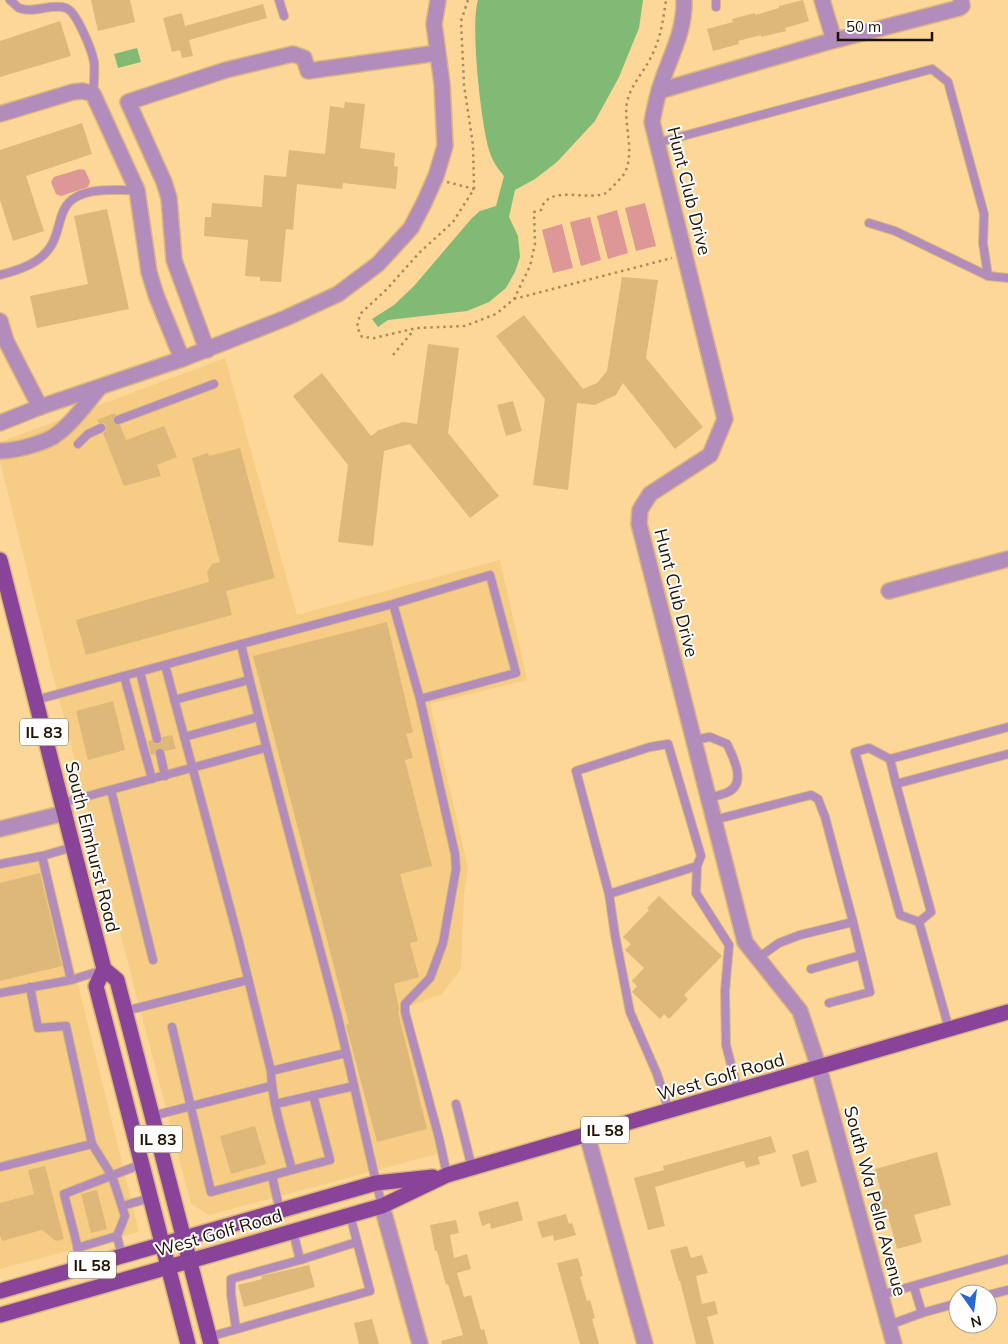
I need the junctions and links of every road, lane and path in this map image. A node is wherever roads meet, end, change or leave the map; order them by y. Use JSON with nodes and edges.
{"nodes":[{"id":1,"x":10,"y":0,"type":"edge"},
{"id":2,"x":278,"y":0,"type":"edge"},
{"id":3,"x":438,"y":0,"type":"edge"},
{"id":4,"x":468,"y":0,"type":"edge"},
{"id":5,"x":666,"y":0,"type":"edge"},
{"id":6,"x":684,"y":0,"type":"edge"},
{"id":7,"x":822,"y":0,"type":"edge"},
{"id":8,"x":961,"y":3,"type":"edge"},
{"id":9,"x":284,"y":16,"type":"dead end"},
{"id":10,"x":834,"y":40,"type":"junction"},
{"id":11,"x":437,"y":53,"type":"junction"},
{"id":12,"x":659,"y":91,"type":"junction"},
{"id":13,"x":93,"y":94,"type":"junction"},
{"id":14,"x":0,"y":114,"type":"edge"},
{"id":15,"x":657,"y":144,"type":"junction"},
{"id":16,"x":435,"y":179,"type":"junction"},
{"id":17,"x":474,"y":189,"type":"junction"},
{"id":18,"x":137,"y":190,"type":"junction"},
{"id":19,"x":869,"y":222,"type":"dead end"},
{"id":20,"x":685,"y":255,"type":"junction"},
{"id":21,"x":0,"y":275,"type":"edge"},
{"id":22,"x":988,"y":276,"type":"junction"},
{"id":23,"x":1008,"y":278,"type":"edge"},
{"id":24,"x":514,"y":299,"type":"junction"},
{"id":25,"x":0,"y":321,"type":"edge"},
{"id":26,"x":415,"y":329,"type":"junction"},
{"id":27,"x":207,"y":350,"type":"junction"},
{"id":28,"x":393,"y":355,"type":"dead end"},
{"id":29,"x":182,"y":359,"type":"junction"},
{"id":30,"x":214,"y":384,"type":"dead end"},
{"id":31,"x":100,"y":388,"type":"junction"},
{"id":32,"x":40,"y":407,"type":"junction"},
{"id":33,"x":118,"y":420,"type":"dead end"},
{"id":34,"x":0,"y":423,"type":"edge"},
{"id":35,"x":101,"y":428,"type":"dead end"},
{"id":36,"x":78,"y":444,"type":"dead end"},
{"id":37,"x":0,"y":451,"type":"edge"},
{"id":38,"x":1008,"y":559,"type":"edge"},
{"id":39,"x":0,"y":560,"type":"edge"},
{"id":40,"x":889,"y":591,"type":"dead end"},
{"id":41,"x":393,"y":604,"type":"junction"},
{"id":42,"x":240,"y":644,"type":"junction"},
{"id":43,"x":165,"y":665,"type":"junction"},
{"id":44,"x":140,"y":672,"type":"junction"},
{"id":45,"x":124,"y":676,"type":"junction"},
{"id":46,"x":249,"y":680,"type":"junction"},
{"id":47,"x":420,"y":699,"type":"junction"},
{"id":48,"x":36,"y":700,"type":"junction"},
{"id":49,"x":174,"y":700,"type":"junction"},
{"id":50,"x":258,"y":717,"type":"junction"},
{"id":51,"x":1008,"y":727,"type":"edge"},
{"id":52,"x":184,"y":736,"type":"junction"},
{"id":53,"x":157,"y":739,"type":"dead end"},
{"id":54,"x":694,"y":740,"type":"junction"},
{"id":55,"x":265,"y":748,"type":"junction"},
{"id":56,"x":160,"y":753,"type":"dead end"},
{"id":57,"x":1008,"y":754,"type":"edge"},
{"id":58,"x":890,"y":759,"type":"junction"},
{"id":59,"x":193,"y":768,"type":"junction"},
{"id":60,"x":165,"y":776,"type":"junction"},
{"id":61,"x":152,"y":779,"type":"junction"},
{"id":62,"x":896,"y":784,"type":"junction"},
{"id":63,"x":111,"y":790,"type":"junction"},
{"id":64,"x":708,"y":798,"type":"junction"},
{"id":65,"x":64,"y":808,"type":"junction"},
{"id":66,"x":714,"y":820,"type":"junction"},
{"id":67,"x":0,"y":829,"type":"edge"},
{"id":68,"x":74,"y":847,"type":"junction"},
{"id":69,"x":42,"y":856,"type":"junction"},
{"id":70,"x":0,"y":864,"type":"edge"},
{"id":71,"x":697,"y":866,"type":"junction"},
{"id":72,"x":609,"y":894,"type":"junction"},
{"id":73,"x":853,"y":922,"type":"junction"},
{"id":74,"x":919,"y":922,"type":"junction"},
{"id":75,"x":861,"y":955,"type":"junction"},
{"id":76,"x":758,"y":958,"type":"junction"},
{"id":77,"x":153,"y":960,"type":"dead end"},
{"id":78,"x":104,"y":969,"type":"junction"},
{"id":79,"x":811,"y":969,"type":"dead end"},
{"id":80,"x":71,"y":980,"type":"junction"},
{"id":81,"x":248,"y":980,"type":"junction"},
{"id":82,"x":30,"y":987,"type":"junction"},
{"id":83,"x":0,"y":992,"type":"edge"},
{"id":84,"x":829,"y":1003,"type":"dead end"},
{"id":85,"x":125,"y":1011,"type":"junction"},
{"id":86,"x":1008,"y":1012,"type":"edge"},
{"id":87,"x":172,"y":1027,"type":"dead end"},
{"id":88,"x":949,"y":1029,"type":"junction"},
{"id":89,"x":346,"y":1053,"type":"junction"},
{"id":90,"x":819,"y":1068,"type":"junction"},
{"id":91,"x":271,"y":1071,"type":"junction"},
{"id":92,"x":271,"y":1086,"type":"junction"},
{"id":93,"x":354,"y":1086,"type":"junction"},
{"id":94,"x":738,"y":1091,"type":"junction"},
{"id":95,"x":313,"y":1096,"type":"junction"},
{"id":96,"x":275,"y":1104,"type":"junction"},
{"id":97,"x":456,"y":1104,"type":"dead end"},
{"id":98,"x":191,"y":1106,"type":"junction"},
{"id":99,"x":669,"y":1111,"type":"junction"},
{"id":100,"x":152,"y":1116,"type":"junction"},
{"id":101,"x":587,"y":1135,"type":"junction"},
{"id":102,"x":92,"y":1144,"type":"junction"},
{"id":103,"x":142,"y":1164,"type":"junction"},
{"id":104,"x":0,"y":1167,"type":"edge"},
{"id":105,"x":472,"y":1168,"type":"junction"},
{"id":106,"x":292,"y":1170,"type":"junction"},
{"id":107,"x":112,"y":1176,"type":"junction"},
{"id":108,"x":272,"y":1176,"type":"junction"},
{"id":109,"x":446,"y":1176,"type":"junction"},
{"id":110,"x":376,"y":1183,"type":"junction"},
{"id":111,"x":150,"y":1198,"type":"junction"},
{"id":112,"x":122,"y":1206,"type":"junction"},
{"id":113,"x":382,"y":1206,"type":"junction"},
{"id":114,"x":280,"y":1211,"type":"junction"},
{"id":115,"x":350,"y":1215,"type":"junction"},
{"id":116,"x":293,"y":1231,"type":"junction"},
{"id":117,"x":117,"y":1236,"type":"junction"},
{"id":118,"x":184,"y":1238,"type":"junction"},
{"id":119,"x":357,"y":1242,"type":"junction"},
{"id":120,"x":162,"y":1245,"type":"junction"},
{"id":121,"x":78,"y":1248,"type":"junction"},
{"id":122,"x":122,"y":1256,"type":"junction"},
{"id":123,"x":1008,"y":1259,"type":"edge"},
{"id":124,"x":189,"y":1260,"type":"junction"},
{"id":125,"x":300,"y":1260,"type":"junction"},
{"id":126,"x":168,"y":1266,"type":"junction"},
{"id":127,"x":83,"y":1268,"type":"junction"},
{"id":128,"x":914,"y":1287,"type":"junction"},
{"id":129,"x":0,"y":1291,"type":"edge"},
{"id":130,"x":881,"y":1295,"type":"junction"},
{"id":131,"x":948,"y":1306,"type":"edge"},
{"id":132,"x":922,"y":1313,"type":"junction"},
{"id":133,"x":0,"y":1315,"type":"edge"},
{"id":134,"x":889,"y":1325,"type":"junction"},
{"id":135,"x":236,"y":1329,"type":"junction"},
{"id":136,"x":210,"y":1341,"type":"edge"},
{"id":137,"x":188,"y":1344,"type":"edge"},
{"id":138,"x":420,"y":1344,"type":"edge"},
{"id":139,"x":645,"y":1344,"type":"edge"},
{"id":140,"x":894,"y":1344,"type":"edge"}],
"edges":[{"from":1,"to":13,"type":"lane"},
{"from":2,"to":9,"type":"lane"},
{"from":3,"to":11,"type":"street"},
{"from":4,"to":17,"type":"path"},
{"from":5,"to":24,"type":"path"},
{"from":6,"to":12,"type":"street","name":"Hunt Club Drive"},
{"from":7,"to":10,"type":"street"},
{"from":8,"to":10,"type":"street"},
{"from":10,"to":12,"type":"street"},
{"from":11,"to":16,"type":"street"},
{"from":11,"to":27,"type":"street"},
{"from":12,"to":15,"type":"street","name":"Hunt Club Drive"},
{"from":13,"to":14,"type":"street"},
{"from":13,"to":18,"type":"street"},
{"from":15,"to":20,"type":"street","name":"Hunt Club Drive"},
{"from":15,"to":22,"type":"lane"},
{"from":16,"to":17,"type":"path"},
{"from":16,"to":27,"type":"street"},
{"from":17,"to":26,"type":"path"},
{"from":18,"to":21,"type":"lane"},
{"from":18,"to":29,"type":"street"},
{"from":19,"to":22,"type":"lane"},
{"from":20,"to":24,"type":"path"},
{"from":20,"to":54,"type":"street","name":"Hunt Club Drive"},
{"from":22,"to":23,"type":"lane"},
{"from":24,"to":26,"type":"path"},
{"from":25,"to":32,"type":"street"},
{"from":26,"to":28,"type":"path"},
{"from":27,"to":29,"type":"street"},
{"from":29,"to":31,"type":"street"},
{"from":30,"to":33,"type":"lane"},
{"from":31,"to":32,"type":"street"},
{"from":31,"to":37,"type":"street"},
{"from":32,"to":34,"type":"street"},
{"from":35,"to":36,"type":"lane"},
{"from":38,"to":40,"type":"street"},
{"from":39,"to":48,"type":"main road","name":"South Elmhurst Road","number":"IL 83"},
{"from":41,"to":42,"type":"lane"},
{"from":41,"to":47,"type":"lane"},
{"from":41,"to":47,"type":"lane"},
{"from":42,"to":43,"type":"lane"},
{"from":42,"to":46,"type":"lane"},
{"from":43,"to":44,"type":"lane"},
{"from":43,"to":49,"type":"lane"},
{"from":44,"to":45,"type":"lane"},
{"from":44,"to":53,"type":"lane"},
{"from":45,"to":48,"type":"lane"},
{"from":45,"to":61,"type":"lane"},
{"from":46,"to":49,"type":"lane"},
{"from":46,"to":50,"type":"lane"},
{"from":47,"to":109,"type":"lane"},
{"from":48,"to":65,"type":"main road","name":"South Elmhurst Road","number":"IL 83"},
{"from":49,"to":52,"type":"lane"},
{"from":50,"to":52,"type":"lane"},
{"from":50,"to":55,"type":"lane"},
{"from":51,"to":58,"type":"lane"},
{"from":52,"to":59,"type":"lane"},
{"from":54,"to":64,"type":"street","name":"Hunt Club Drive"},
{"from":54,"to":64,"type":"lane"},
{"from":55,"to":59,"type":"lane"},
{"from":55,"to":89,"type":"lane"},
{"from":56,"to":60,"type":"lane"},
{"from":57,"to":62,"type":"lane"},
{"from":58,"to":62,"type":"lane"},
{"from":58,"to":74,"type":"lane"},
{"from":59,"to":60,"type":"lane"},
{"from":59,"to":81,"type":"lane"},
{"from":60,"to":61,"type":"lane"},
{"from":61,"to":63,"type":"lane"},
{"from":62,"to":74,"type":"lane"},
{"from":63,"to":65,"type":"lane"},
{"from":63,"to":77,"type":"lane"},
{"from":64,"to":66,"type":"street","name":"Hunt Club Drive"},
{"from":65,"to":67,"type":"street"},
{"from":65,"to":68,"type":"main road","name":"South Elmhurst Road","number":"IL 83"},
{"from":66,"to":73,"type":"lane"},
{"from":66,"to":76,"type":"street","name":"Hunt Club Drive"},
{"from":68,"to":69,"type":"lane"},
{"from":68,"to":78,"type":"main road","name":"South Elmhurst Road","number":"IL 83"},
{"from":69,"to":70,"type":"lane"},
{"from":69,"to":80,"type":"lane"},
{"from":71,"to":72,"type":"lane"},
{"from":71,"to":72,"type":"lane"},
{"from":71,"to":94,"type":"lane"},
{"from":72,"to":99,"type":"lane"},
{"from":73,"to":75,"type":"lane"},
{"from":73,"to":76,"type":"lane"},
{"from":74,"to":88,"type":"lane"},
{"from":75,"to":79,"type":"lane"},
{"from":75,"to":84,"type":"lane"},
{"from":76,"to":90,"type":"street","name":"Hunt Club Drive"},
{"from":78,"to":80,"type":"lane"},
{"from":78,"to":85,"type":"main road","name":"South Elmhurst Road","number":"IL 83"},
{"from":78,"to":103,"type":"main road","name":"South Elmhurst Road","number":"IL 83"},
{"from":80,"to":82,"type":"lane"},
{"from":81,"to":85,"type":"lane"},
{"from":81,"to":91,"type":"lane"},
{"from":82,"to":83,"type":"lane"},
{"from":82,"to":102,"type":"lane"},
{"from":85,"to":100,"type":"main road","name":"South Elmhurst Road","number":"IL 83"},
{"from":86,"to":88,"type":"main road","name":"West Golf Road","number":"IL 58"},
{"from":87,"to":98,"type":"lane"},
{"from":88,"to":90,"type":"main road","name":"West Golf Road","number":"IL 58"},
{"from":89,"to":91,"type":"lane"},
{"from":89,"to":93,"type":"lane"},
{"from":90,"to":94,"type":"main road","name":"West Golf Road","number":"IL 58"},
{"from":90,"to":130,"type":"street","name":"South Wa Pella Avenue"},
{"from":91,"to":92,"type":"lane"},
{"from":92,"to":96,"type":"lane"},
{"from":92,"to":98,"type":"lane"},
{"from":93,"to":95,"type":"lane"},
{"from":93,"to":110,"type":"lane"},
{"from":94,"to":99,"type":"main road","name":"West Golf Road","number":"IL 58"},
{"from":95,"to":96,"type":"lane"},
{"from":95,"to":106,"type":"lane"},
{"from":96,"to":106,"type":"lane"},
{"from":97,"to":105,"type":"lane"},
{"from":98,"to":100,"type":"lane"},
{"from":98,"to":108,"type":"lane"},
{"from":99,"to":101,"type":"main road","name":"West Golf Road","number":"IL 58"},
{"from":100,"to":118,"type":"main road","name":"South Elmhurst Road","number":"IL 83"},
{"from":101,"to":105,"type":"main road","name":"West Golf Road","number":"IL 58"},
{"from":101,"to":139,"type":"street"},
{"from":102,"to":104,"type":"lane"},
{"from":102,"to":107,"type":"lane"},
{"from":103,"to":107,"type":"lane"},
{"from":103,"to":111,"type":"main road","name":"South Elmhurst Road","number":"IL 83"},
{"from":105,"to":109,"type":"main road","name":"West Golf Road","number":"IL 58"},
{"from":106,"to":108,"type":"lane"},
{"from":107,"to":112,"type":"lane"},
{"from":107,"to":121,"type":"lane"},
{"from":108,"to":114,"type":"lane"},
{"from":109,"to":110,"type":"main road","name":"West Golf Road","number":"IL 58"},
{"from":109,"to":113,"type":"main road","name":"West Golf Road","number":"IL 58"},
{"from":110,"to":113,"type":"lane"},
{"from":110,"to":114,"type":"main road","name":"West Golf Road","number":"IL 58"},
{"from":111,"to":112,"type":"lane"},
{"from":111,"to":120,"type":"main road","name":"South Elmhurst Road","number":"IL 83"},
{"from":112,"to":117,"type":"lane"},
{"from":113,"to":115,"type":"main road","name":"West Golf Road","number":"IL 58"},
{"from":113,"to":138,"type":"street"},
{"from":114,"to":118,"type":"main road","name":"West Golf Road","number":"IL 58"},
{"from":115,"to":116,"type":"main road","name":"West Golf Road","number":"IL 58"},
{"from":115,"to":119,"type":"lane"},
{"from":116,"to":124,"type":"main road","name":"West Golf Road","number":"IL 58"},
{"from":116,"to":125,"type":"lane"},
{"from":117,"to":121,"type":"lane"},
{"from":117,"to":122,"type":"lane"},
{"from":118,"to":120,"type":"main road","name":"West Golf Road","number":"IL 58"},
{"from":118,"to":124,"type":"main road","name":"South Elmhurst Road","number":"IL 83"},
{"from":119,"to":125,"type":"lane"},
{"from":119,"to":135,"type":"lane"},
{"from":120,"to":122,"type":"main road","name":"West Golf Road","number":"IL 58"},
{"from":120,"to":126,"type":"main road","name":"South Elmhurst Road","number":"IL 83"},
{"from":121,"to":127,"type":"lane"},
{"from":122,"to":127,"type":"main road","name":"West Golf Road","number":"IL 58"},
{"from":123,"to":128,"type":"lane"},
{"from":124,"to":126,"type":"main road","name":"West Golf Road","number":"IL 58"},
{"from":124,"to":136,"type":"main road","name":"South Elmhurst Road","number":"IL 83"},
{"from":125,"to":135,"type":"lane"},
{"from":126,"to":133,"type":"main road","name":"West Golf Road","number":"IL 58"},
{"from":126,"to":137,"type":"main road","name":"South Elmhurst Road","number":"IL 83"},
{"from":127,"to":129,"type":"main road","name":"West Golf Road","number":"IL 58"},
{"from":128,"to":130,"type":"lane"},
{"from":128,"to":132,"type":"lane"},
{"from":130,"to":134,"type":"street","name":"South Wa Pella Avenue"},
{"from":131,"to":132,"type":"lane"},
{"from":132,"to":134,"type":"lane"},
{"from":134,"to":140,"type":"street","name":"South Wa Pella Avenue"},
{"from":135,"to":136,"type":"lane"}]}
